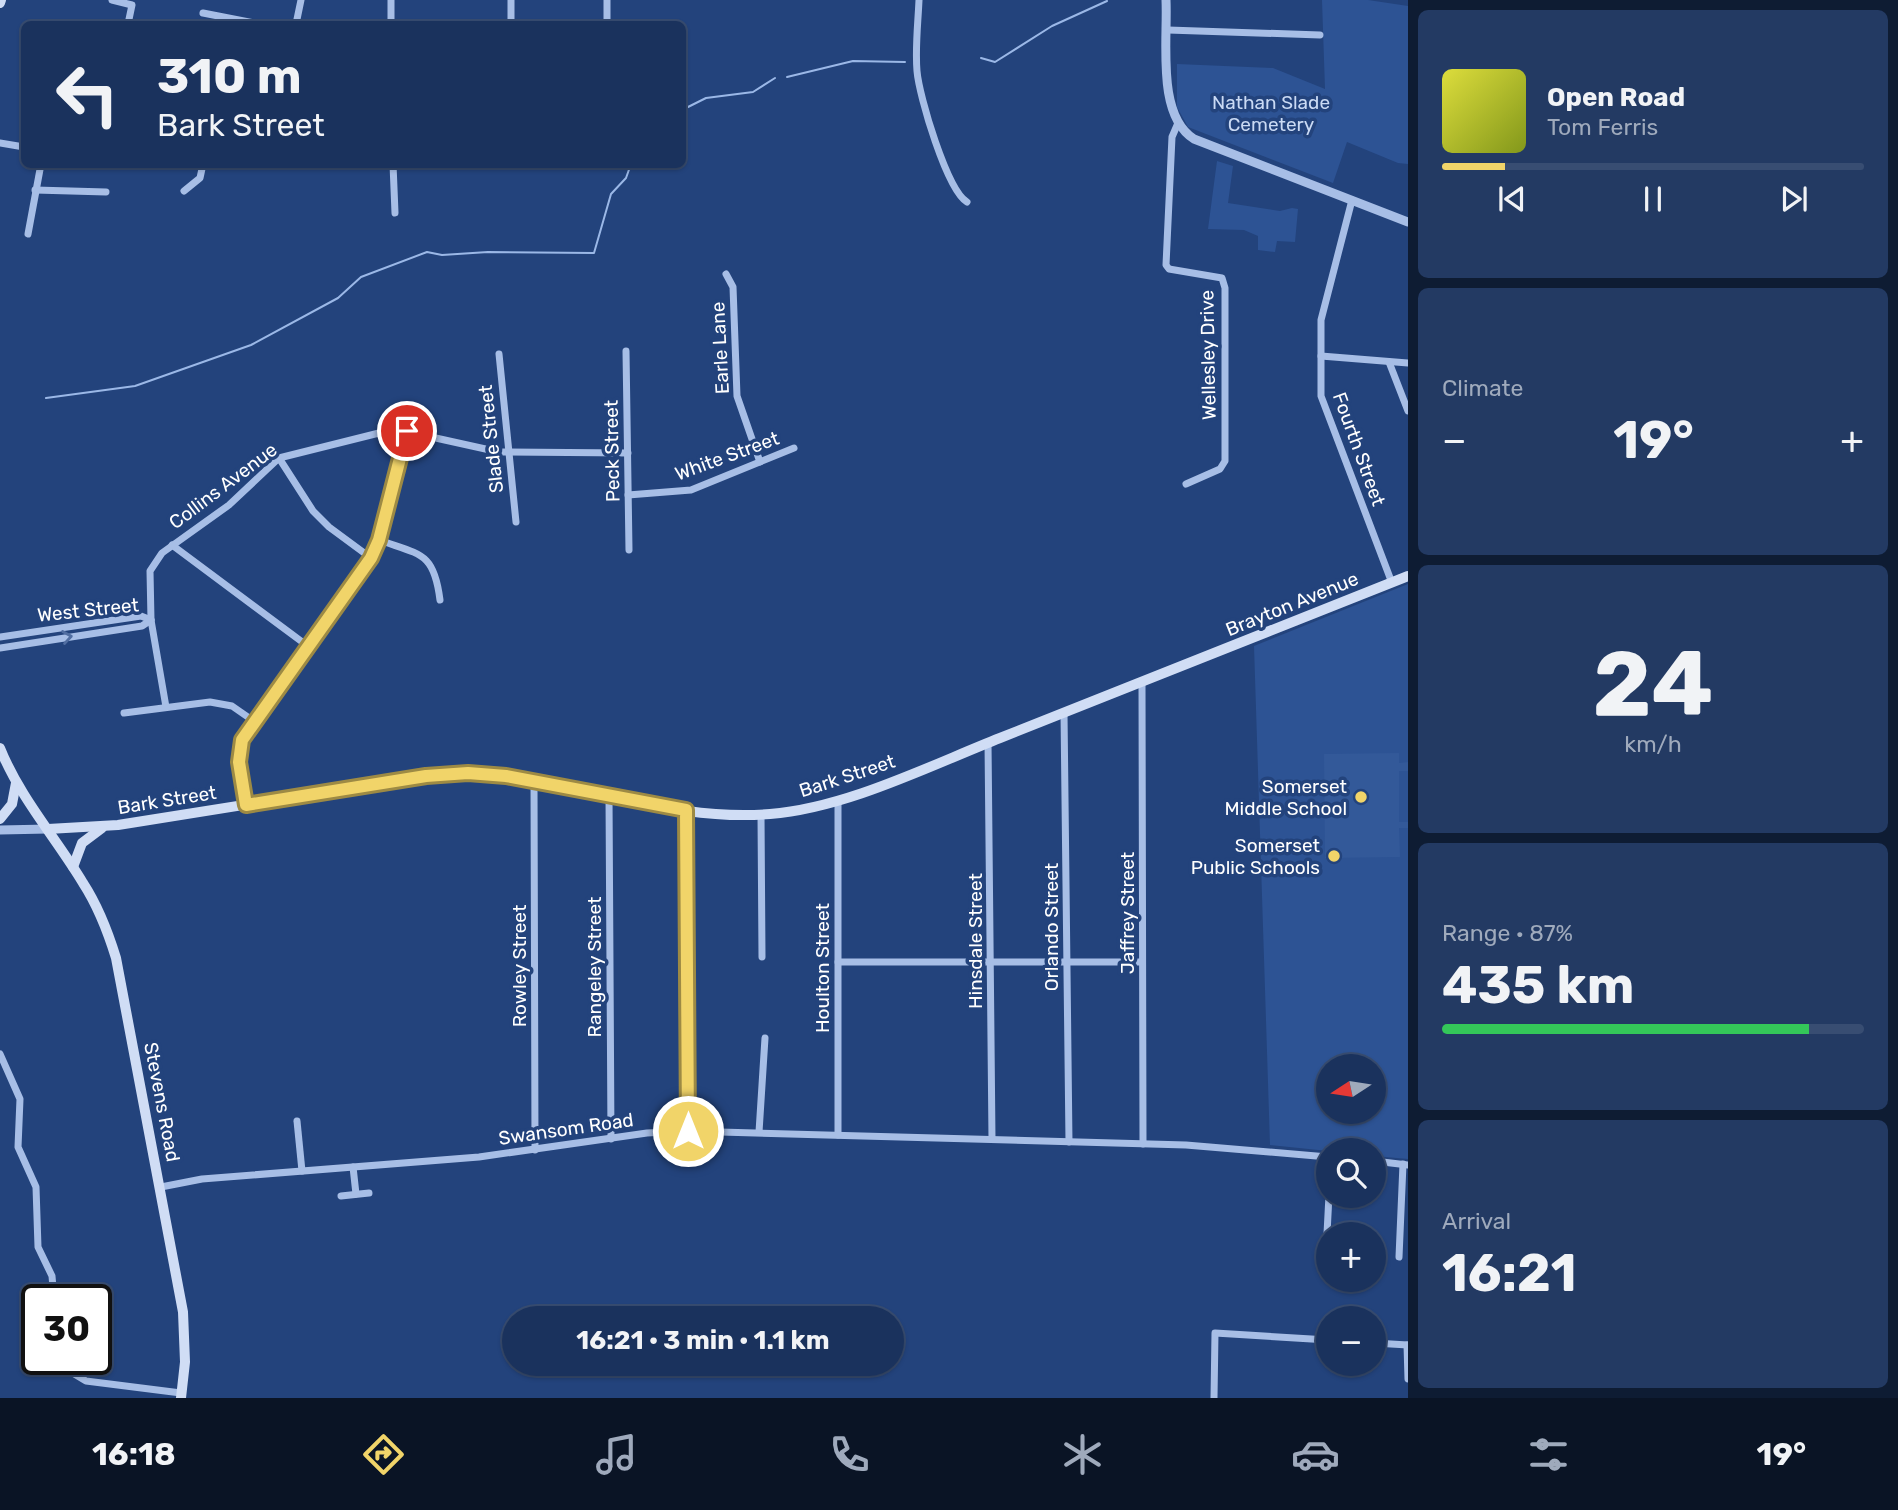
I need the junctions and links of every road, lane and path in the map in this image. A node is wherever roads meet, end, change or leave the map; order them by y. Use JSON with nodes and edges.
{"nodes":[{"id":1,"x":112,"y":0,"type":"edge"},
{"id":2,"x":301,"y":0,"type":"edge"},
{"id":3,"x":391,"y":0,"type":"edge"},
{"id":4,"x":511,"y":0,"type":"edge"},
{"id":5,"x":607,"y":0,"type":"edge"},
{"id":6,"x":919,"y":0,"type":"edge"},
{"id":7,"x":1166,"y":0,"type":"edge"},
{"id":8,"x":203,"y":13,"type":"dead end"},
{"id":9,"x":129,"y":21,"type":"edge"},
{"id":10,"x":244,"y":21,"type":"edge"},
{"id":11,"x":297,"y":21,"type":"edge"},
{"id":12,"x":391,"y":21,"type":"edge"},
{"id":13,"x":511,"y":21,"type":"edge"},
{"id":14,"x":607,"y":21,"type":"edge"},
{"id":15,"x":1168,"y":30,"type":"junction"},
{"id":16,"x":1320,"y":35,"type":"dead end"},
{"id":17,"x":1178,"y":123,"type":"junction"},
{"id":18,"x":0,"y":143,"type":"edge"},
{"id":19,"x":21,"y":146,"type":"edge"},
{"id":20,"x":40,"y":168,"type":"edge"},
{"id":21,"x":202,"y":168,"type":"edge"},
{"id":22,"x":393,"y":168,"type":"edge"},
{"id":23,"x":35,"y":190,"type":"junction"},
{"id":24,"x":184,"y":191,"type":"dead end"},
{"id":25,"x":106,"y":192,"type":"dead end"},
{"id":26,"x":1352,"y":200,"type":"junction"},
{"id":27,"x":967,"y":202,"type":"dead end"},
{"id":28,"x":395,"y":213,"type":"dead end"},
{"id":29,"x":1408,"y":222,"type":"edge"},
{"id":30,"x":28,"y":234,"type":"dead end"},
{"id":31,"x":726,"y":274,"type":"dead end"},
{"id":32,"x":626,"y":351,"type":"dead end"},
{"id":33,"x":499,"y":354,"type":"dead end"},
{"id":34,"x":1321,"y":356,"type":"junction"},
{"id":35,"x":1389,"y":362,"type":"junction"},
{"id":36,"x":1408,"y":363,"type":"edge"},
{"id":37,"x":1408,"y":411,"type":"edge"},
{"id":38,"x":407,"y":431,"type":"junction"},
{"id":39,"x":794,"y":448,"type":"dead end"},
{"id":40,"x":509,"y":453,"type":"junction"},
{"id":41,"x":628,"y":453,"type":"junction"},
{"id":42,"x":279,"y":457,"type":"junction"},
{"id":43,"x":760,"y":462,"type":"junction"},
{"id":44,"x":1186,"y":484,"type":"dead end"},
{"id":45,"x":628,"y":495,"type":"junction"},
{"id":46,"x":516,"y":522,"type":"dead end"},
{"id":47,"x":379,"y":540,"type":"junction"},
{"id":48,"x":172,"y":545,"type":"junction"},
{"id":49,"x":629,"y":550,"type":"dead end"},
{"id":50,"x":371,"y":558,"type":"junction"},
{"id":51,"x":1408,"y":576,"type":"edge"},
{"id":52,"x":1392,"y":583,"type":"junction"},
{"id":53,"x":440,"y":600,"type":"dead end"},
{"id":54,"x":152,"y":620,"type":"junction"},
{"id":55,"x":0,"y":637,"type":"edge"},
{"id":56,"x":309,"y":647,"type":"junction"},
{"id":57,"x":0,"y":648,"type":"edge"},
{"id":58,"x":1188,"y":665,"type":"joint"},
{"id":59,"x":1142,"y":683,"type":"junction"},
{"id":60,"x":166,"y":707,"type":"junction"},
{"id":61,"x":124,"y":713,"type":"dead end"},
{"id":62,"x":1065,"y":713,"type":"junction"},
{"id":63,"x":255,"y":722,"type":"junction"},
{"id":64,"x":988,"y":742,"type":"junction"},
{"id":65,"x":0,"y":748,"type":"edge"},
{"id":66,"x":534,"y":782,"type":"junction"},
{"id":67,"x":16,"y":783,"type":"junction"},
{"id":68,"x":609,"y":796,"type":"junction"},
{"id":69,"x":838,"y":801,"type":"junction"},
{"id":70,"x":246,"y":805,"type":"junction"},
{"id":71,"x":686,"y":810,"type":"junction"},
{"id":72,"x":761,"y":815,"type":"junction"},
{"id":73,"x":0,"y":818,"type":"edge"},
{"id":74,"x":104,"y":827,"type":"junction"},
{"id":75,"x":48,"y":829,"type":"junction"},
{"id":76,"x":0,"y":830,"type":"edge"},
{"id":77,"x":73,"y":867,"type":"junction"},
{"id":78,"x":762,"y":957,"type":"dead end"},
{"id":79,"x":990,"y":961,"type":"junction"},
{"id":80,"x":838,"y":962,"type":"junction"},
{"id":81,"x":1067,"y":962,"type":"junction"},
{"id":82,"x":1142,"y":962,"type":"junction"},
{"id":83,"x":765,"y":1038,"type":"dead end"},
{"id":84,"x":0,"y":1054,"type":"edge"},
{"id":85,"x":297,"y":1121,"type":"dead end"},
{"id":86,"x":688,"y":1131,"type":"junction"},
{"id":87,"x":759,"y":1132,"type":"junction"},
{"id":88,"x":838,"y":1135,"type":"junction"},
{"id":89,"x":611,"y":1139,"type":"junction"},
{"id":90,"x":992,"y":1139,"type":"junction"},
{"id":91,"x":1069,"y":1142,"type":"junction"},
{"id":92,"x":1143,"y":1144,"type":"junction"},
{"id":93,"x":536,"y":1150,"type":"junction"},
{"id":94,"x":1316,"y":1156,"type":"edge"},
{"id":95,"x":1386,"y":1162,"type":"edge"},
{"id":96,"x":1405,"y":1164,"type":"edge"},
{"id":97,"x":353,"y":1167,"type":"junction"},
{"id":98,"x":302,"y":1171,"type":"junction"},
{"id":99,"x":161,"y":1187,"type":"junction"},
{"id":100,"x":369,"y":1193,"type":"dead end"},
{"id":101,"x":356,"y":1195,"type":"junction"},
{"id":102,"x":341,"y":1196,"type":"dead end"},
{"id":103,"x":1399,"y":1256,"type":"dead end"},
{"id":104,"x":53,"y":1284,"type":"edge"},
{"id":105,"x":1316,"y":1339,"type":"edge"},
{"id":106,"x":1386,"y":1344,"type":"edge"},
{"id":107,"x":1407,"y":1345,"type":"edge"},
{"id":108,"x":76,"y":1375,"type":"edge"},
{"id":109,"x":1408,"y":1379,"type":"edge"},
{"id":110,"x":181,"y":1396,"type":"edge"},
{"id":111,"x":1214,"y":1398,"type":"edge"}],
"edges":[{"from":1,"to":9,"type":"street"},
{"from":2,"to":11,"type":"street"},
{"from":3,"to":12,"type":"street"},
{"from":4,"to":13,"type":"street"},
{"from":5,"to":14,"type":"street"},
{"from":6,"to":27,"type":"street"},
{"from":7,"to":15,"type":"street"},
{"from":8,"to":10,"type":"street"},
{"from":15,"to":16,"type":"street"},
{"from":15,"to":17,"type":"street"},
{"from":17,"to":26,"type":"street"},
{"from":17,"to":44,"type":"street","name":"Wellesley Drive"},
{"from":18,"to":19,"type":"street"},
{"from":20,"to":23,"type":"street"},
{"from":21,"to":24,"type":"street"},
{"from":22,"to":28,"type":"street"},
{"from":23,"to":25,"type":"street"},
{"from":23,"to":30,"type":"street"},
{"from":26,"to":29,"type":"street"},
{"from":26,"to":34,"type":"street","name":"Fourth Street"},
{"from":31,"to":43,"type":"street","name":"Earle Lane"},
{"from":32,"to":41,"type":"street","name":"Peck Street"},
{"from":33,"to":40,"type":"street","name":"Slade Street"},
{"from":34,"to":35,"type":"street"},
{"from":34,"to":52,"type":"street","name":"Fourth Street"},
{"from":35,"to":36,"type":"street"},
{"from":35,"to":37,"type":"street"},
{"from":38,"to":40,"type":"street","name":"Collins Avenue"},
{"from":38,"to":42,"type":"street","name":"Collins Avenue"},
{"from":38,"to":47,"type":"street"},
{"from":39,"to":43,"type":"street","name":"White Street"},
{"from":40,"to":41,"type":"street","name":"Collins Avenue"},
{"from":40,"to":46,"type":"street","name":"Slade Street"},
{"from":41,"to":45,"type":"street","name":"Peck Street"},
{"from":42,"to":48,"type":"street","name":"Collins Avenue"},
{"from":42,"to":50,"type":"street"},
{"from":43,"to":45,"type":"street","name":"White Street"},
{"from":45,"to":49,"type":"street","name":"Peck Street"},
{"from":47,"to":50,"type":"street"},
{"from":47,"to":53,"type":"street"},
{"from":48,"to":54,"type":"street","name":"Collins Avenue"},
{"from":48,"to":56,"type":"street"},
{"from":50,"to":56,"type":"street"},
{"from":51,"to":52,"type":"main road","name":"Brayton Avenue"},
{"from":52,"to":58,"type":"main road","name":"Brayton Avenue"},
{"from":54,"to":55,"type":"street","name":"West Street"},
{"from":57,"to":54,"type":"street","name":"West Street","one_way":true},
{"from":54,"to":60,"type":"street","name":"Collins Avenue"},
{"from":56,"to":63,"type":"street"},
{"from":58,"to":59,"type":"main road","name":"Bark Street"},
{"from":59,"to":62,"type":"main road","name":"Bark Street"},
{"from":59,"to":82,"type":"street","name":"Jaffrey Street"},
{"from":60,"to":61,"type":"street"},
{"from":60,"to":63,"type":"street"},
{"from":62,"to":64,"type":"main road","name":"Bark Street"},
{"from":62,"to":81,"type":"street","name":"Orlando Street"},
{"from":63,"to":70,"type":"street"},
{"from":64,"to":69,"type":"main road","name":"Bark Street"},
{"from":64,"to":79,"type":"street","name":"Hinsdale Street"},
{"from":65,"to":67,"type":"main road","name":"Stevens Road"},
{"from":66,"to":68,"type":"main road","name":"Bark Street"},
{"from":66,"to":70,"type":"main road","name":"Bark Street"},
{"from":66,"to":93,"type":"street","name":"Rowley Street"},
{"from":67,"to":73,"type":"main road"},
{"from":67,"to":75,"type":"main road","name":"Stevens Road"},
{"from":68,"to":71,"type":"main road","name":"Bark Street"},
{"from":68,"to":89,"type":"street","name":"Rangeley Street"},
{"from":69,"to":72,"type":"main road","name":"Bark Street"},
{"from":69,"to":80,"type":"street","name":"Houlton Street"},
{"from":70,"to":74,"type":"main road","name":"Bark Street"},
{"from":71,"to":72,"type":"main road","name":"Bark Street"},
{"from":71,"to":86,"type":"street"},
{"from":72,"to":78,"type":"street"},
{"from":74,"to":75,"type":"main road","name":"Bark Street"},
{"from":74,"to":77,"type":"main road"},
{"from":75,"to":76,"type":"street","name":"Bark Street"},
{"from":75,"to":77,"type":"main road","name":"Stevens Road"},
{"from":77,"to":99,"type":"main road","name":"Stevens Road"},
{"from":79,"to":80,"type":"street"},
{"from":79,"to":81,"type":"street"},
{"from":79,"to":90,"type":"street","name":"Hinsdale Street"},
{"from":80,"to":88,"type":"street","name":"Houlton Street"},
{"from":81,"to":82,"type":"street"},
{"from":81,"to":91,"type":"street","name":"Orlando Street"},
{"from":82,"to":92,"type":"street","name":"Jaffrey Street"},
{"from":83,"to":87,"type":"street"},
{"from":84,"to":104,"type":"street"},
{"from":85,"to":98,"type":"street"},
{"from":86,"to":87,"type":"street","name":"Swansom Road"},
{"from":86,"to":89,"type":"street","name":"Swansom Road"},
{"from":87,"to":88,"type":"street","name":"Swansom Road"},
{"from":88,"to":90,"type":"street","name":"Swansom Road"},
{"from":89,"to":93,"type":"street","name":"Swansom Road"},
{"from":90,"to":91,"type":"street","name":"Swansom Road"},
{"from":91,"to":92,"type":"street","name":"Swansom Road"},
{"from":92,"to":94,"type":"street","name":"Swansom Road"},
{"from":93,"to":97,"type":"street","name":"Swansom Road"},
{"from":95,"to":96,"type":"street"},
{"from":96,"to":103,"type":"street"},
{"from":97,"to":98,"type":"street","name":"Swansom Road"},
{"from":97,"to":101,"type":"street"},
{"from":98,"to":99,"type":"street","name":"Swansom Road"},
{"from":99,"to":110,"type":"main road","name":"Stevens Road"},
{"from":100,"to":101,"type":"street"},
{"from":101,"to":102,"type":"street"},
{"from":105,"to":111,"type":"street"},
{"from":106,"to":107,"type":"street"},
{"from":107,"to":109,"type":"street"},
{"from":108,"to":110,"type":"street"}]}
